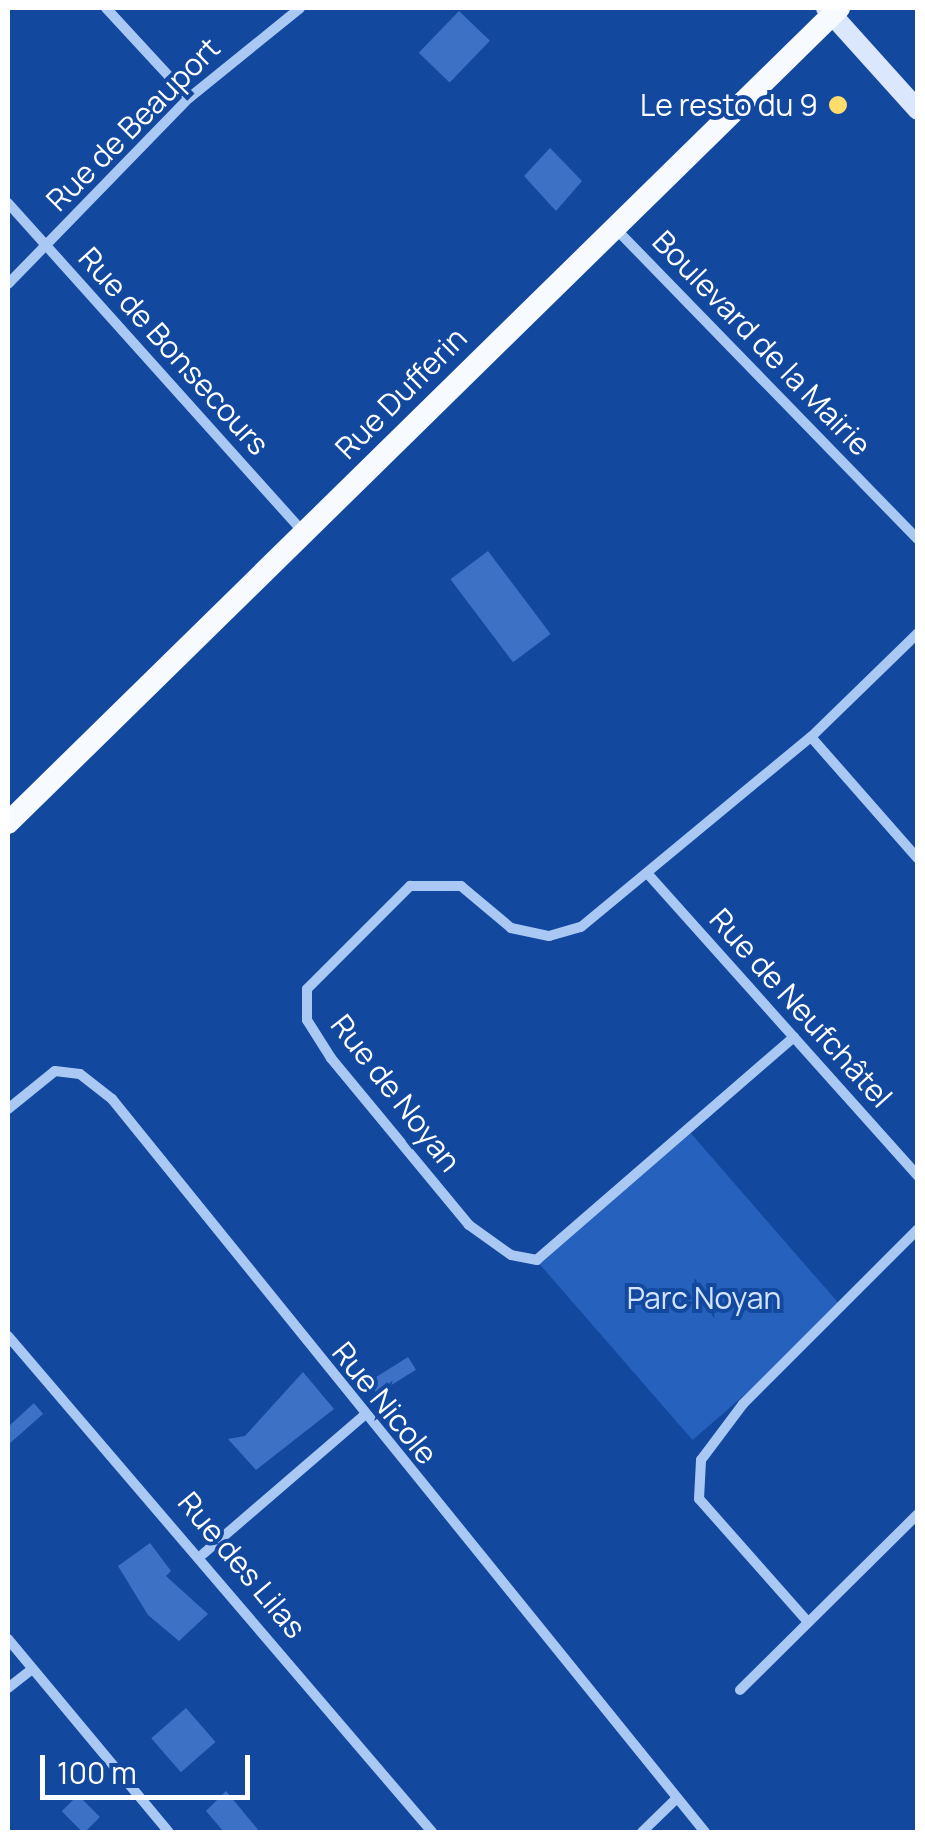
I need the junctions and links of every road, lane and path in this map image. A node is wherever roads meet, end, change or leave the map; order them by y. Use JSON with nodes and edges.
{"nodes":[{"id":1,"x":106,"y":8,"type":"edge"},
{"id":2,"x":300,"y":8,"type":"edge"},
{"id":3,"x":832,"y":10,"type":"edge"},
{"id":4,"x":189,"y":98,"type":"junction"},
{"id":5,"x":918,"y":110,"type":"edge"},
{"id":6,"x":8,"y":203,"type":"edge"},
{"id":7,"x":612,"y":224,"type":"junction"},
{"id":8,"x":46,"y":246,"type":"junction"},
{"id":9,"x":8,"y":284,"type":"edge"},
{"id":10,"x":304,"y":533,"type":"junction"},
{"id":11,"x":918,"y":540,"type":"edge"},
{"id":12,"x":918,"y":633,"type":"edge"},
{"id":13,"x":811,"y":736,"type":"junction"},
{"id":14,"x":8,"y":823,"type":"edge"},
{"id":15,"x":918,"y":859,"type":"edge"},
{"id":16,"x":647,"y":873,"type":"junction"},
{"id":17,"x":794,"y":1037,"type":"junction"},
{"id":18,"x":8,"y":1109,"type":"edge"},
{"id":19,"x":918,"y":1176,"type":"edge"},
{"id":20,"x":918,"y":1229,"type":"edge"},
{"id":21,"x":8,"y":1336,"type":"edge"},
{"id":22,"x":362,"y":1416,"type":"junction"},
{"id":23,"x":918,"y":1514,"type":"edge"},
{"id":24,"x":203,"y":1554,"type":"junction"},
{"id":25,"x":808,"y":1622,"type":"junction"},
{"id":26,"x":8,"y":1639,"type":"edge"},
{"id":27,"x":32,"y":1669,"type":"junction"},
{"id":28,"x":8,"y":1688,"type":"edge"},
{"id":29,"x":740,"y":1690,"type":"dead end"},
{"id":30,"x":677,"y":1798,"type":"junction"},
{"id":31,"x":169,"y":1832,"type":"edge"},
{"id":32,"x":432,"y":1832,"type":"edge"},
{"id":33,"x":642,"y":1832,"type":"edge"},
{"id":34,"x":705,"y":1832,"type":"edge"}],
"edges":[{"from":1,"to":4,"type":"street"},
{"from":2,"to":4,"type":"street","name":"Rue de Beauport"},
{"from":3,"to":5,"type":"street"},
{"from":3,"to":7,"type":"main road","name":"Rue Dufferin"},
{"from":4,"to":8,"type":"street","name":"Rue de Beauport"},
{"from":6,"to":8,"type":"street","name":"Rue de Bonsecours"},
{"from":7,"to":10,"type":"main road","name":"Rue Dufferin"},
{"from":7,"to":11,"type":"street","name":"Boulevard de la Mairie"},
{"from":8,"to":9,"type":"street","name":"Rue de Beauport"},
{"from":8,"to":10,"type":"street","name":"Rue de Bonsecours"},
{"from":10,"to":14,"type":"main road","name":"Rue Dufferin"},
{"from":12,"to":13,"type":"street","name":"Rue de Noyan"},
{"from":13,"to":15,"type":"street"},
{"from":13,"to":16,"type":"street","name":"Rue de Noyan"},
{"from":16,"to":17,"type":"street","name":"Rue de Neufchâtel"},
{"from":16,"to":17,"type":"street","name":"Rue de Noyan"},
{"from":17,"to":19,"type":"street","name":"Rue de Neufchâtel"},
{"from":18,"to":22,"type":"street","name":"Rue Nicole"},
{"from":20,"to":25,"type":"street"},
{"from":21,"to":24,"type":"street","name":"Rue des Lilas"},
{"from":22,"to":24,"type":"street"},
{"from":22,"to":30,"type":"street","name":"Rue Nicole"},
{"from":23,"to":25,"type":"street"},
{"from":24,"to":32,"type":"street","name":"Rue des Lilas"},
{"from":25,"to":29,"type":"street"},
{"from":26,"to":27,"type":"street"},
{"from":27,"to":28,"type":"street"},
{"from":27,"to":31,"type":"street"},
{"from":30,"to":33,"type":"street"},
{"from":30,"to":34,"type":"street","name":"Rue Nicole"}]}
